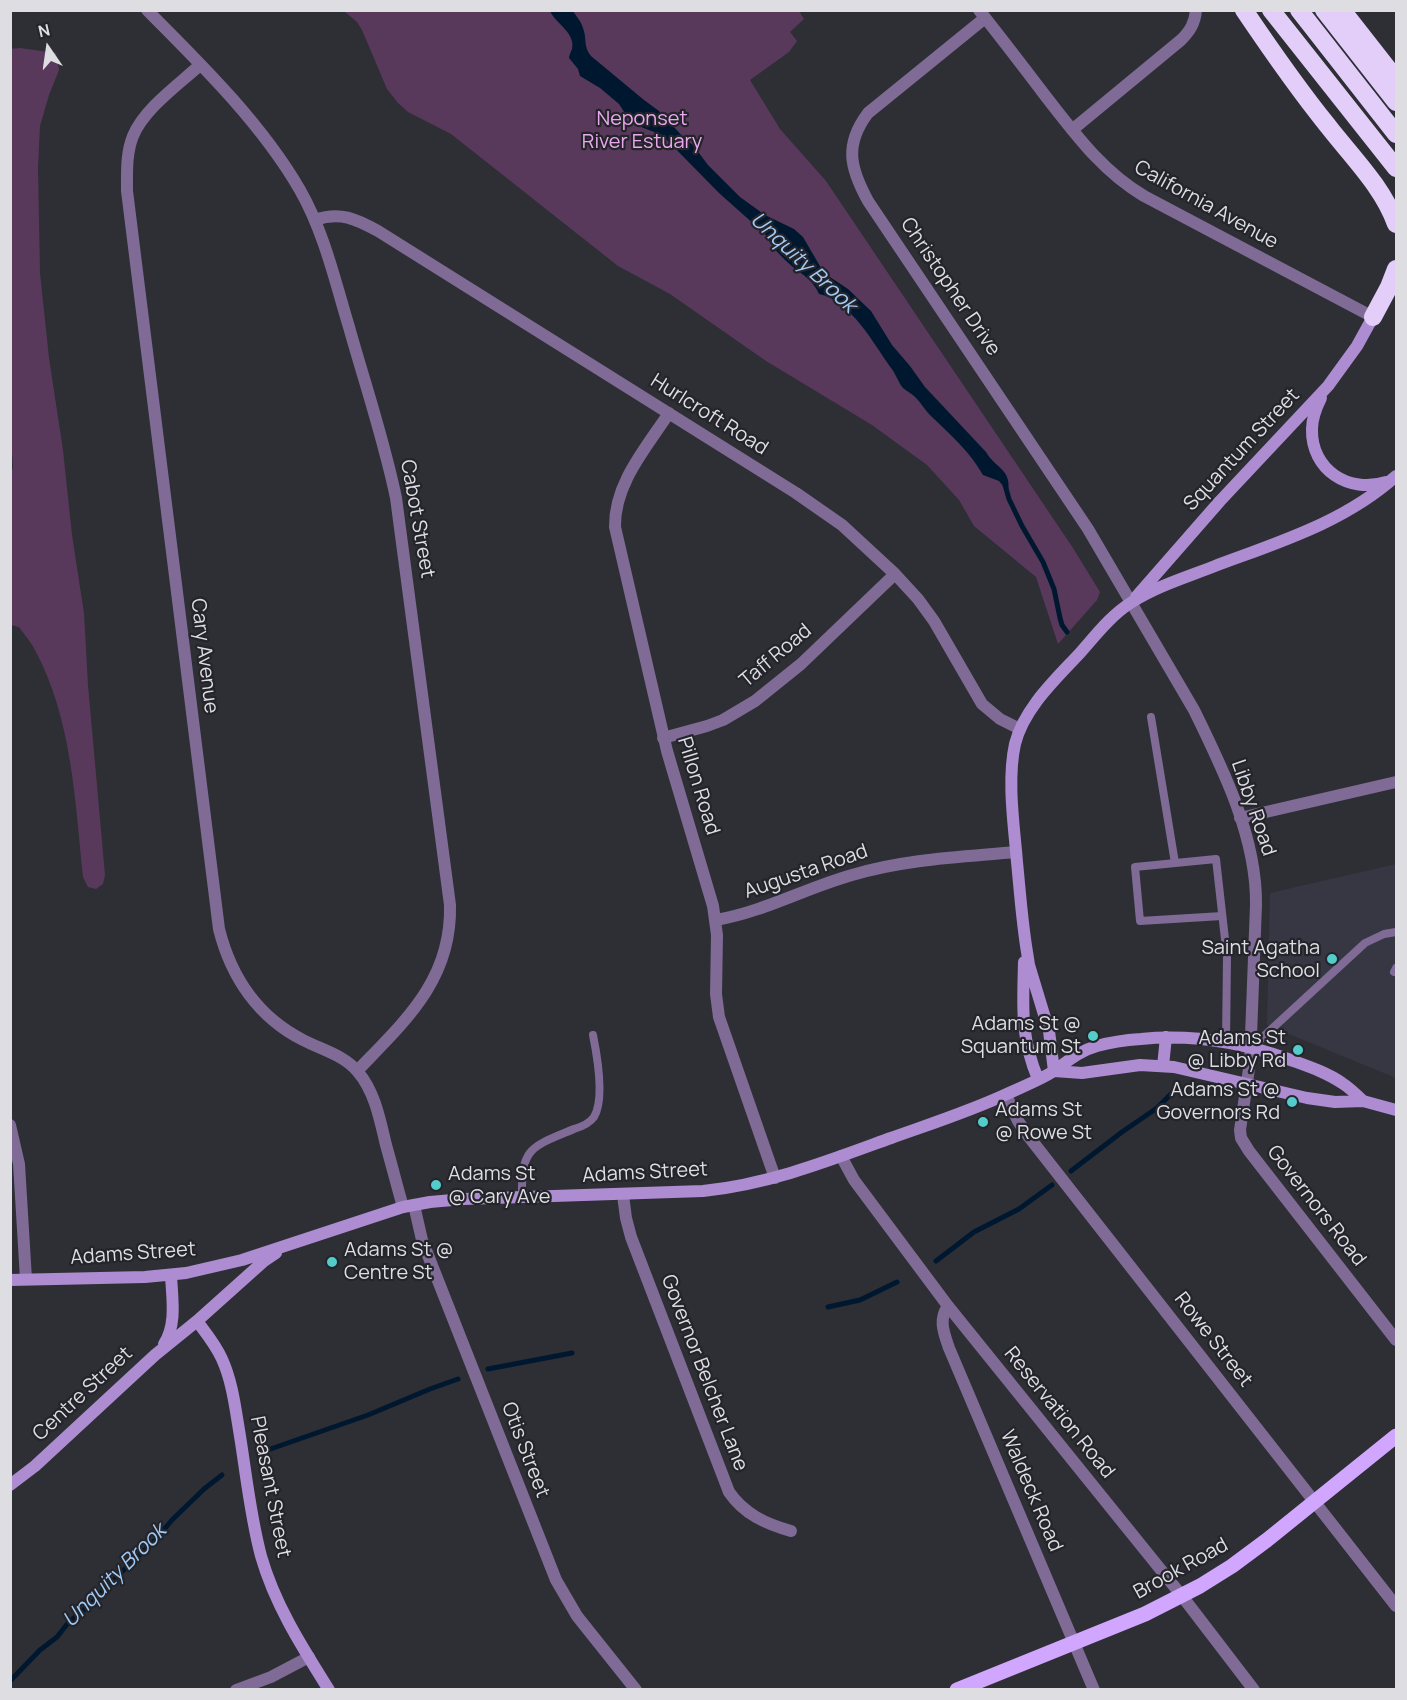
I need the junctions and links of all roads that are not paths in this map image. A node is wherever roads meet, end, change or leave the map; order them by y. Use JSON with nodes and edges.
{"nodes":[{"id":1,"x":147,"y":10,"type":"edge"},
{"id":2,"x":1196,"y":10,"type":"edge"},
{"id":3,"x":1244,"y":10,"type":"edge"},
{"id":4,"x":1271,"y":10,"type":"edge"},
{"id":5,"x":1299,"y":10,"type":"edge"},
{"id":6,"x":1324,"y":10,"type":"edge"},
{"id":7,"x":1342,"y":10,"type":"edge"},
{"id":8,"x":982,"y":14,"type":"edge"},
{"id":9,"x":200,"y":65,"type":"junction"},
{"id":10,"x":1396,"y":79,"type":"edge"},
{"id":11,"x":1396,"y":102,"type":"edge"},
{"id":12,"x":1072,"y":130,"type":"junction"},
{"id":13,"x":1396,"y":134,"type":"edge"},
{"id":14,"x":1396,"y":168,"type":"edge"},
{"id":15,"x":315,"y":220,"type":"junction"},
{"id":16,"x":1396,"y":224,"type":"edge"},
{"id":17,"x":1396,"y":269,"type":"edge"},
{"id":18,"x":1373,"y":317,"type":"junction"},
{"id":19,"x":1328,"y":386,"type":"junction"},
{"id":20,"x":669,"y":413,"type":"junction"},
{"id":21,"x":1394,"y":478,"type":"edge"},
{"id":22,"x":895,"y":574,"type":"junction"},
{"id":23,"x":1131,"y":603,"type":"junction"},
{"id":24,"x":1151,"y":717,"type":"dead end"},
{"id":25,"x":1020,"y":729,"type":"junction"},
{"id":26,"x":663,"y":738,"type":"junction"},
{"id":27,"x":1396,"y":782,"type":"edge"},
{"id":28,"x":1240,"y":818,"type":"junction"},
{"id":29,"x":1016,"y":852,"type":"junction"},
{"id":30,"x":1175,"y":863,"type":"junction"},
{"id":31,"x":1222,"y":916,"type":"junction"},
{"id":32,"x":716,"y":920,"type":"junction"},
{"id":33,"x":1396,"y":932,"type":"edge"},
{"id":34,"x":1025,"y":939,"type":"junction"},
{"id":35,"x":592,"y":1035,"type":"dead end"},
{"id":36,"x":1166,"y":1037,"type":"junction"},
{"id":37,"x":1226,"y":1042,"type":"junction"},
{"id":38,"x":1251,"y":1048,"type":"junction"},
{"id":39,"x":1164,"y":1066,"type":"junction"},
{"id":40,"x":357,"y":1071,"type":"junction"},
{"id":41,"x":1054,"y":1071,"type":"junction"},
{"id":42,"x":1038,"y":1079,"type":"junction"},
{"id":43,"x":1248,"y":1083,"type":"junction"},
{"id":44,"x":1006,"y":1095,"type":"junction"},
{"id":45,"x":1363,"y":1101,"type":"junction"},
{"id":46,"x":1396,"y":1110,"type":"edge"},
{"id":47,"x":10,"y":1125,"type":"edge"},
{"id":48,"x":842,"y":1156,"type":"junction"},
{"id":49,"x":775,"y":1178,"type":"junction"},
{"id":50,"x":623,"y":1195,"type":"junction"},
{"id":51,"x":522,"y":1197,"type":"junction"},
{"id":52,"x":408,"y":1206,"type":"junction"},
{"id":53,"x":297,"y":1242,"type":"junction"},
{"id":54,"x":171,"y":1275,"type":"junction"},
{"id":55,"x":10,"y":1280,"type":"edge"},
{"id":56,"x":26,"y":1280,"type":"junction"},
{"id":57,"x":948,"y":1306,"type":"junction"},
{"id":58,"x":197,"y":1321,"type":"junction"},
{"id":59,"x":1396,"y":1340,"type":"edge"},
{"id":60,"x":155,"y":1355,"type":"junction"},
{"id":61,"x":1396,"y":1436,"type":"edge"},
{"id":62,"x":10,"y":1485,"type":"edge"},
{"id":63,"x":1315,"y":1502,"type":"junction"},
{"id":64,"x":791,"y":1532,"type":"dead end"},
{"id":65,"x":1182,"y":1596,"type":"junction"},
{"id":66,"x":1396,"y":1605,"type":"edge"},
{"id":67,"x":1075,"y":1643,"type":"junction"},
{"id":68,"x":309,"y":1657,"type":"junction"},
{"id":69,"x":236,"y":1689,"type":"edge"},
{"id":70,"x":329,"y":1689,"type":"edge"},
{"id":71,"x":636,"y":1689,"type":"edge"},
{"id":72,"x":957,"y":1689,"type":"edge"},
{"id":73,"x":1094,"y":1689,"type":"edge"},
{"id":74,"x":1254,"y":1689,"type":"edge"}],
"edges":[{"from":1,"to":9,"type":"street","name":"Cabot Street"},
{"from":2,"to":12,"type":"street"},
{"from":3,"to":16,"type":"highway"},
{"from":4,"to":14,"type":"highway"},
{"from":5,"to":13,"type":"highway"},
{"from":6,"to":11,"type":"highway"},
{"from":7,"to":10,"type":"highway"},
{"from":8,"to":12,"type":"street","name":"California Avenue"},
{"from":8,"to":23,"type":"street","name":"Christopher Drive"},
{"from":9,"to":15,"type":"street","name":"Cabot Street"},
{"from":9,"to":40,"type":"street","name":"Cary Avenue"},
{"from":12,"to":18,"type":"street","name":"California Avenue"},
{"from":15,"to":20,"type":"street","name":"Hurlcroft Road"},
{"from":15,"to":40,"type":"street","name":"Cabot Street"},
{"from":17,"to":18,"type":"highway"},
{"from":18,"to":19,"type":"main road","name":"Squantum Street"},
{"from":19,"to":21,"type":"main road"},
{"from":19,"to":23,"type":"main road","name":"Squantum Street"},
{"from":20,"to":22,"type":"street","name":"Hurlcroft Road"},
{"from":20,"to":26,"type":"street","name":"Pillon Road"},
{"from":21,"to":23,"type":"main road","name":"Squantum Street"},
{"from":22,"to":25,"type":"street","name":"Hurlcroft Road"},
{"from":22,"to":26,"type":"street","name":"Taff Road"},
{"from":23,"to":25,"type":"main road","name":"Squantum Street"},
{"from":23,"to":28,"type":"street","name":"Libby Road"},
{"from":24,"to":30,"type":"lane"},
{"from":25,"to":29,"type":"main road","name":"Squantum Street"},
{"from":26,"to":32,"type":"street","name":"Pillon Road"},
{"from":27,"to":28,"type":"street"},
{"from":28,"to":38,"type":"street","name":"Libby Road"},
{"from":29,"to":32,"type":"street","name":"Augusta Road"},
{"from":29,"to":34,"type":"main road","name":"Squantum Street"},
{"from":30,"to":31,"type":"lane"},
{"from":30,"to":31,"type":"lane"},
{"from":31,"to":37,"type":"lane"},
{"from":32,"to":49,"type":"street","name":"Pillon Road"},
{"from":33,"to":38,"type":"lane"},
{"from":34,"to":41,"type":"main road","name":"Squantum Street"},
{"from":34,"to":42,"type":"main road","name":"Squantum Street"},
{"from":35,"to":51,"type":"lane"},
{"from":36,"to":37,"type":"main road","name":"Adams Street"},
{"from":36,"to":39,"type":"main road"},
{"from":36,"to":41,"type":"main road","name":"Adams Street"},
{"from":37,"to":38,"type":"main road","name":"Adams Street"},
{"from":38,"to":43,"type":"street","name":"Libby Road"},
{"from":38,"to":45,"type":"main road","name":"Adams Street"},
{"from":39,"to":41,"type":"main road","name":"Adams Street"},
{"from":39,"to":43,"type":"main road","name":"Adams Street"},
{"from":40,"to":52,"type":"street","name":"Cary Avenue"},
{"from":41,"to":42,"type":"main road","name":"Adams Street"},
{"from":42,"to":44,"type":"main road","name":"Adams Street"},
{"from":43,"to":45,"type":"main road","name":"Adams Street"},
{"from":43,"to":59,"type":"street","name":"Governors Road"},
{"from":44,"to":48,"type":"main road","name":"Adams Street"},
{"from":44,"to":63,"type":"street","name":"Rowe Street"},
{"from":45,"to":46,"type":"main road","name":"Adams Street"},
{"from":47,"to":56,"type":"street"},
{"from":48,"to":49,"type":"main road","name":"Adams Street"},
{"from":48,"to":57,"type":"street","name":"Reservation Road"},
{"from":49,"to":50,"type":"main road","name":"Adams Street"},
{"from":50,"to":51,"type":"main road","name":"Adams Street"},
{"from":50,"to":64,"type":"street","name":"Governor Belcher Lane"},
{"from":51,"to":52,"type":"main road","name":"Adams Street"},
{"from":52,"to":53,"type":"main road","name":"Adams Street"},
{"from":52,"to":71,"type":"street","name":"Otis Street"},
{"from":53,"to":54,"type":"main road","name":"Adams Street"},
{"from":53,"to":58,"type":"main road","name":"Centre Street"},
{"from":54,"to":56,"type":"main road","name":"Adams Street"},
{"from":54,"to":60,"type":"main road","name":"Centre Street"},
{"from":55,"to":56,"type":"main road","name":"Adams Street"},
{"from":57,"to":65,"type":"street","name":"Reservation Road"},
{"from":57,"to":67,"type":"street","name":"Waldeck Road"},
{"from":58,"to":60,"type":"main road","name":"Centre Street"},
{"from":58,"to":68,"type":"main road","name":"Pleasant Street"},
{"from":60,"to":62,"type":"main road","name":"Centre Street"},
{"from":61,"to":63,"type":"main road","name":"Brook Road"},
{"from":63,"to":65,"type":"main road","name":"Brook Road"},
{"from":63,"to":66,"type":"street","name":"Rowe Street"},
{"from":65,"to":67,"type":"main road","name":"Brook Road"},
{"from":65,"to":74,"type":"street","name":"Reservation Road"},
{"from":67,"to":72,"type":"main road","name":"Brook Road"},
{"from":67,"to":73,"type":"street","name":"Waldeck Road"},
{"from":68,"to":69,"type":"street"},
{"from":68,"to":70,"type":"main road","name":"Pleasant Street"}]}
